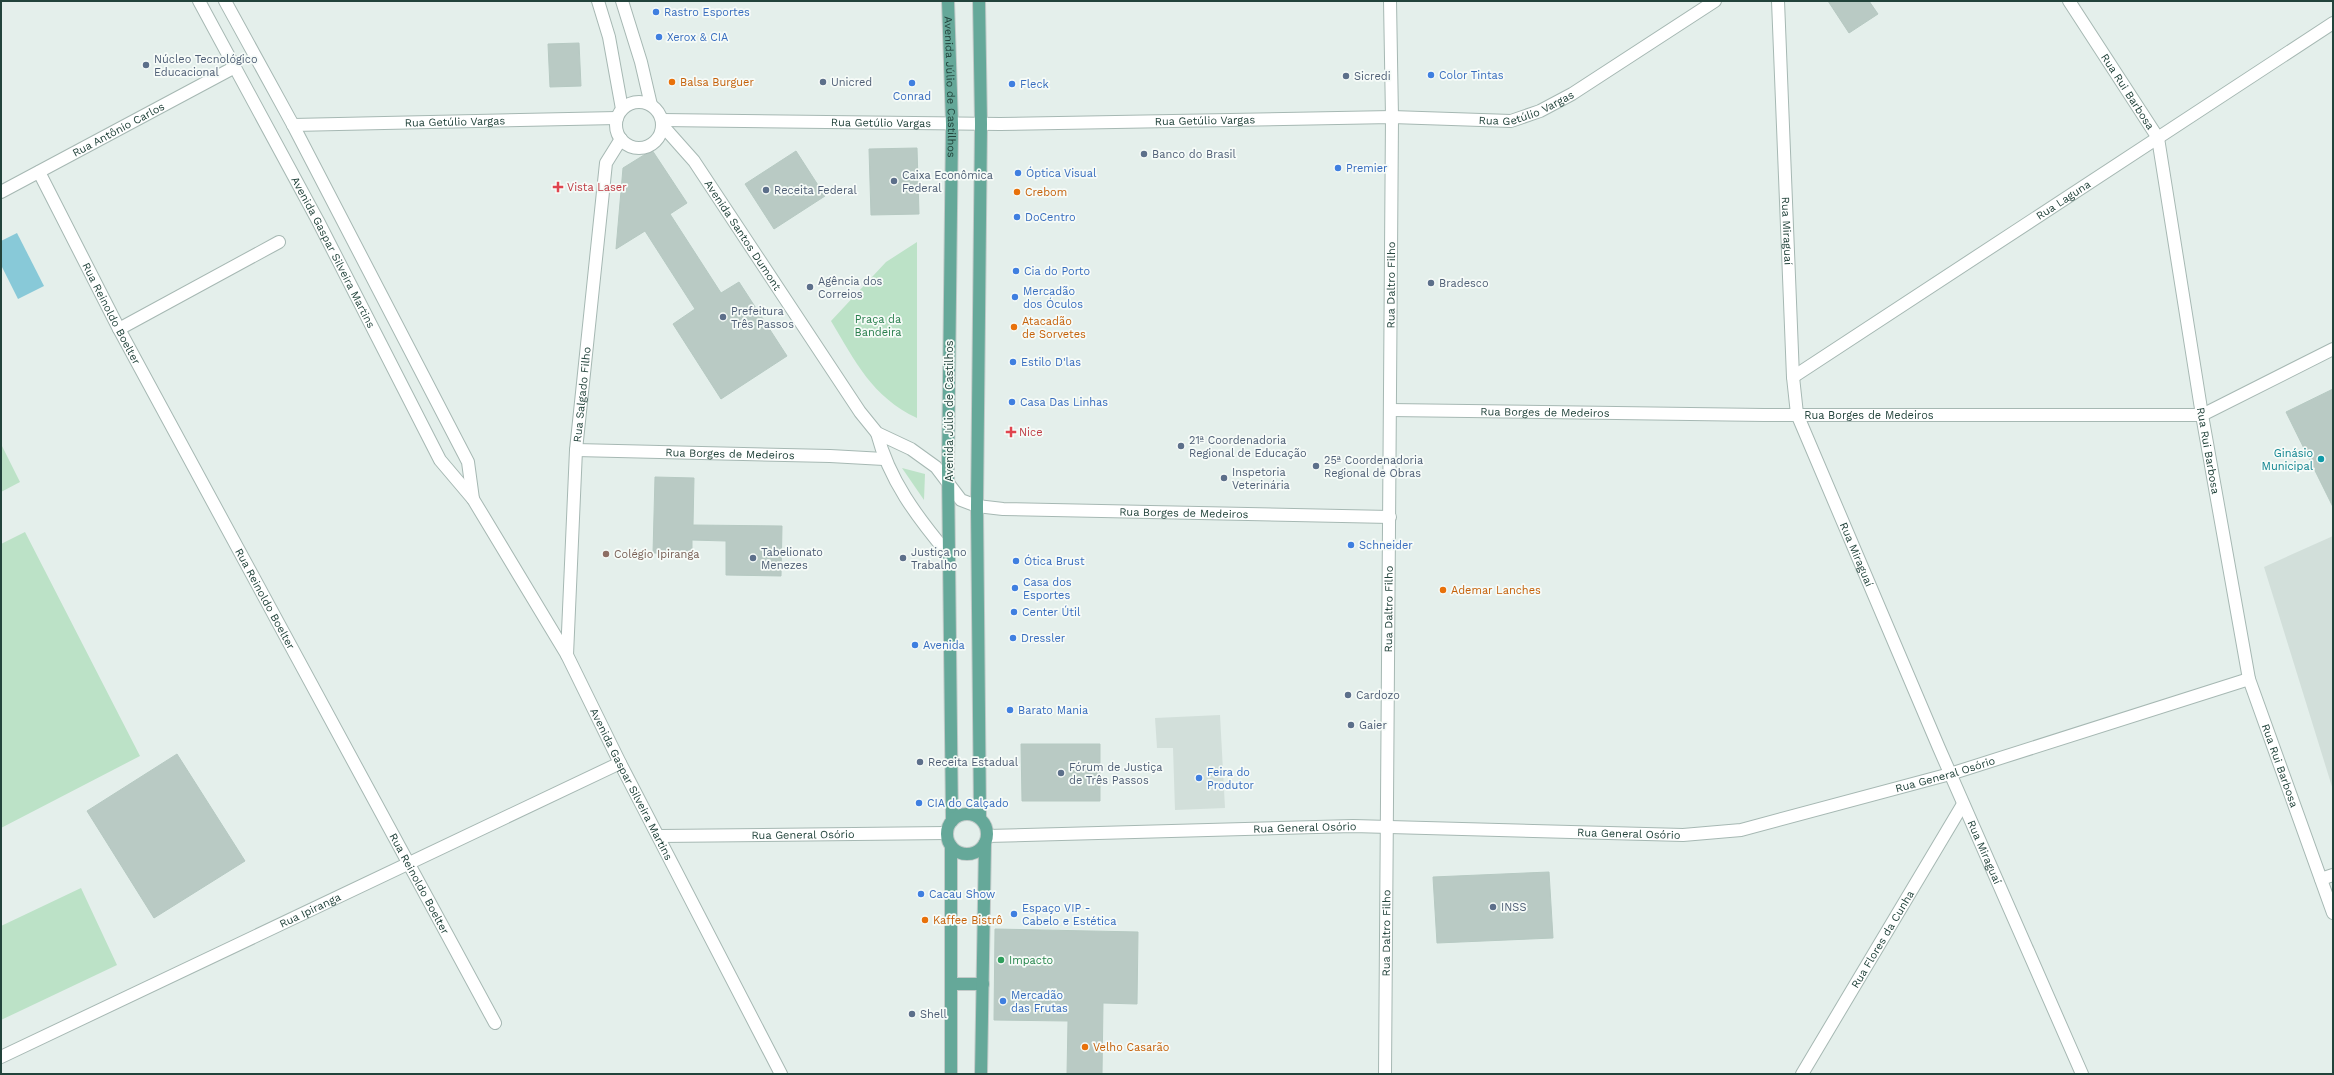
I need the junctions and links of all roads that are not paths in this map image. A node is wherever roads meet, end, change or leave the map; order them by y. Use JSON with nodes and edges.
{"nodes":[{"id":1,"x":199,"y":1,"type":"edge"},
{"id":2,"x":225,"y":1,"type":"edge"},
{"id":3,"x":598,"y":1,"type":"edge"},
{"id":4,"x":622,"y":1,"type":"edge"},
{"id":5,"x":948,"y":1,"type":"edge"},
{"id":6,"x":979,"y":1,"type":"edge"},
{"id":7,"x":1390,"y":1,"type":"edge"},
{"id":8,"x":1715,"y":1,"type":"edge"},
{"id":9,"x":1778,"y":1,"type":"edge"},
{"id":10,"x":2069,"y":1,"type":"edge"},
{"id":11,"x":2333,"y":23,"type":"edge"},
{"id":12,"x":235,"y":67,"type":"junction"},
{"id":13,"x":651,"y":105,"type":"junction"},
{"id":14,"x":619,"y":114,"type":"junction"},
{"id":15,"x":1392,"y":116,"type":"junction"},
{"id":16,"x":662,"y":122,"type":"junction"},
{"id":17,"x":952,"y":124,"type":"junction"},
{"id":18,"x":981,"y":124,"type":"junction"},
{"id":19,"x":293,"y":125,"type":"junction"},
{"id":20,"x":2158,"y":138,"type":"junction"},
{"id":21,"x":621,"y":139,"type":"junction"},
{"id":22,"x":39,"y":172,"type":"junction"},
{"id":23,"x":1,"y":192,"type":"edge"},
{"id":24,"x":279,"y":242,"type":"dead end"},
{"id":25,"x":119,"y":329,"type":"junction"},
{"id":26,"x":2333,"y":349,"type":"edge"},
{"id":27,"x":1793,"y":377,"type":"junction"},
{"id":28,"x":1390,"y":410,"type":"junction"},
{"id":29,"x":1796,"y":414,"type":"junction"},
{"id":30,"x":2202,"y":415,"type":"junction"},
{"id":31,"x":878,"y":433,"type":"junction"},
{"id":32,"x":576,"y":450,"type":"junction"},
{"id":33,"x":884,"y":459,"type":"junction"},
{"id":34,"x":948,"y":484,"type":"junction"},
{"id":35,"x":473,"y":499,"type":"junction"},
{"id":36,"x":977,"y":506,"type":"junction"},
{"id":37,"x":1390,"y":517,"type":"junction"},
{"id":38,"x":948,"y":554,"type":"junction"},
{"id":39,"x":567,"y":655,"type":"junction"},
{"id":40,"x":2249,"y":680,"type":"junction"},
{"id":41,"x":620,"y":763,"type":"junction"},
{"id":42,"x":1950,"y":774,"type":"junction"},
{"id":43,"x":1963,"y":804,"type":"junction"},
{"id":44,"x":980,"y":818,"type":"junction"},
{"id":45,"x":952,"y":821,"type":"junction"},
{"id":46,"x":1386,"y":827,"type":"junction"},
{"id":47,"x":947,"y":833,"type":"junction"},
{"id":48,"x":659,"y":836,"type":"junction"},
{"id":49,"x":986,"y":839,"type":"junction"},
{"id":50,"x":951,"y":846,"type":"junction"},
{"id":51,"x":410,"y":863,"type":"junction"},
{"id":52,"x":2333,"y":874,"type":"edge"},
{"id":53,"x":2321,"y":879,"type":"junction"},
{"id":54,"x":2333,"y":913,"type":"edge"},
{"id":55,"x":951,"y":984,"type":"junction"},
{"id":56,"x":983,"y":984,"type":"junction"},
{"id":57,"x":495,"y":1023,"type":"dead end"},
{"id":58,"x":1,"y":1057,"type":"edge"},
{"id":59,"x":782,"y":1074,"type":"edge"},
{"id":60,"x":951,"y":1074,"type":"edge"},
{"id":61,"x":981,"y":1074,"type":"edge"},
{"id":62,"x":1385,"y":1074,"type":"edge"},
{"id":63,"x":1802,"y":1074,"type":"edge"},
{"id":64,"x":2082,"y":1074,"type":"edge"}],
"edges":[{"from":1,"to":12,"type":"street","name":"Avenida Gaspar Silveira Martins"},
{"from":2,"to":19,"type":"street","name":"Avenida Gaspar Silveira Martins"},
{"from":3,"to":14,"type":"street"},
{"from":4,"to":13,"type":"street"},
{"from":5,"to":17,"type":"main road","name":"Avenida Júlio de Castilhos"},
{"from":6,"to":18,"type":"main road"},
{"from":7,"to":15,"type":"street","name":"Rua Daltro Filho"},
{"from":8,"to":15,"type":"street","name":"Rua Getúlio Vargas"},
{"from":9,"to":27,"type":"street","name":"Rua Miraguaí"},
{"from":10,"to":20,"type":"street","name":"Rua Rui Barbosa"},
{"from":11,"to":20,"type":"street","name":"Rua Laguna"},
{"from":12,"to":22,"type":"street","name":"Rua Antônio Carlos"},
{"from":12,"to":35,"type":"street","name":"Avenida Gaspar Silveira Martins"},
{"from":13,"to":14,"type":"street"},
{"from":13,"to":16,"type":"street"},
{"from":14,"to":19,"type":"street","name":"Rua Getúlio Vargas"},
{"from":14,"to":21,"type":"street"},
{"from":15,"to":18,"type":"street","name":"Rua Getúlio Vargas"},
{"from":15,"to":28,"type":"street","name":"Rua Daltro Filho"},
{"from":16,"to":17,"type":"street","name":"Rua Getúlio Vargas"},
{"from":16,"to":21,"type":"street"},
{"from":16,"to":31,"type":"street","name":"Avenida Santos Dumont"},
{"from":17,"to":18,"type":"street","name":"Rua Getúlio Vargas"},
{"from":17,"to":34,"type":"main road","name":"Avenida Júlio de Castilhos"},
{"from":18,"to":36,"type":"main road"},
{"from":19,"to":35,"type":"street","name":"Avenida Gaspar Silveira Martins"},
{"from":20,"to":27,"type":"street","name":"Rua Laguna"},
{"from":20,"to":30,"type":"street","name":"Rua Rui Barbosa"},
{"from":21,"to":32,"type":"street","name":"Rua Salgado Filho"},
{"from":22,"to":23,"type":"street","name":"Rua Antônio Carlos"},
{"from":22,"to":25,"type":"street","name":"Rua Reinoldo Boelter"},
{"from":24,"to":25,"type":"street"},
{"from":25,"to":51,"type":"street","name":"Rua Reinoldo Boelter"},
{"from":26,"to":30,"type":"street","name":"Rua Borges de Medeiros"},
{"from":27,"to":29,"type":"street","name":"Rua Miraguaí"},
{"from":28,"to":29,"type":"street","name":"Rua Borges de Medeiros"},
{"from":28,"to":37,"type":"street","name":"Rua Daltro Filho"},
{"from":29,"to":30,"type":"street","name":"Rua Borges de Medeiros"},
{"from":29,"to":42,"type":"street","name":"Rua Miraguaí"},
{"from":30,"to":40,"type":"street","name":"Rua Rui Barbosa"},
{"from":31,"to":33,"type":"street"},
{"from":31,"to":34,"type":"street","name":"Avenida Santos Dumont"},
{"from":32,"to":33,"type":"street","name":"Rua Borges de Medeiros"},
{"from":32,"to":39,"type":"street","name":"Rua Salgado Filho"},
{"from":33,"to":38,"type":"street"},
{"from":34,"to":36,"type":"street","name":"Rua Borges de Medeiros"},
{"from":34,"to":38,"type":"main road","name":"Avenida Júlio de Castilhos"},
{"from":35,"to":39,"type":"street","name":"Avenida Gaspar Silveira Martins"},
{"from":36,"to":37,"type":"street","name":"Rua Borges de Medeiros"},
{"from":36,"to":44,"type":"main road"},
{"from":37,"to":46,"type":"street","name":"Rua Daltro Filho"},
{"from":38,"to":45,"type":"main road","name":"Avenida Júlio de Castilhos"},
{"from":39,"to":41,"type":"street","name":"Avenida Gaspar Silveira Martins"},
{"from":40,"to":42,"type":"street","name":"Rua General Osório"},
{"from":40,"to":53,"type":"street","name":"Rua Rui Barbosa"},
{"from":41,"to":48,"type":"street","name":"Avenida Gaspar Silveira Martins"},
{"from":41,"to":51,"type":"street","name":"Rua Ipiranga"},
{"from":42,"to":43,"type":"street","name":"Rua Miraguaí"},
{"from":42,"to":46,"type":"street","name":"Rua General Osório"},
{"from":43,"to":63,"type":"street","name":"Rua Flores da Cunha"},
{"from":43,"to":64,"type":"street","name":"Rua Miraguaí"},
{"from":44,"to":45,"type":"main road"},
{"from":44,"to":49,"type":"main road"},
{"from":45,"to":47,"type":"main road","name":"Avenida Júlio de Castilhos"},
{"from":46,"to":49,"type":"street","name":"Rua General Osório"},
{"from":46,"to":62,"type":"street","name":"Rua Daltro Filho"},
{"from":47,"to":48,"type":"street","name":"Rua General Osório"},
{"from":47,"to":50,"type":"main road"},
{"from":48,"to":59,"type":"street","name":"Avenida Gaspar Silveira Martins"},
{"from":49,"to":50,"type":"main road"},
{"from":49,"to":56,"type":"main road"},
{"from":50,"to":55,"type":"main road"},
{"from":51,"to":57,"type":"street","name":"Rua Reinoldo Boelter"},
{"from":51,"to":58,"type":"street","name":"Rua Ipiranga"},
{"from":52,"to":53,"type":"street"},
{"from":53,"to":54,"type":"street","name":"Rua Rui Barbosa"},
{"from":55,"to":56,"type":"main road"},
{"from":55,"to":60,"type":"main road"},
{"from":56,"to":61,"type":"main road"}]}
